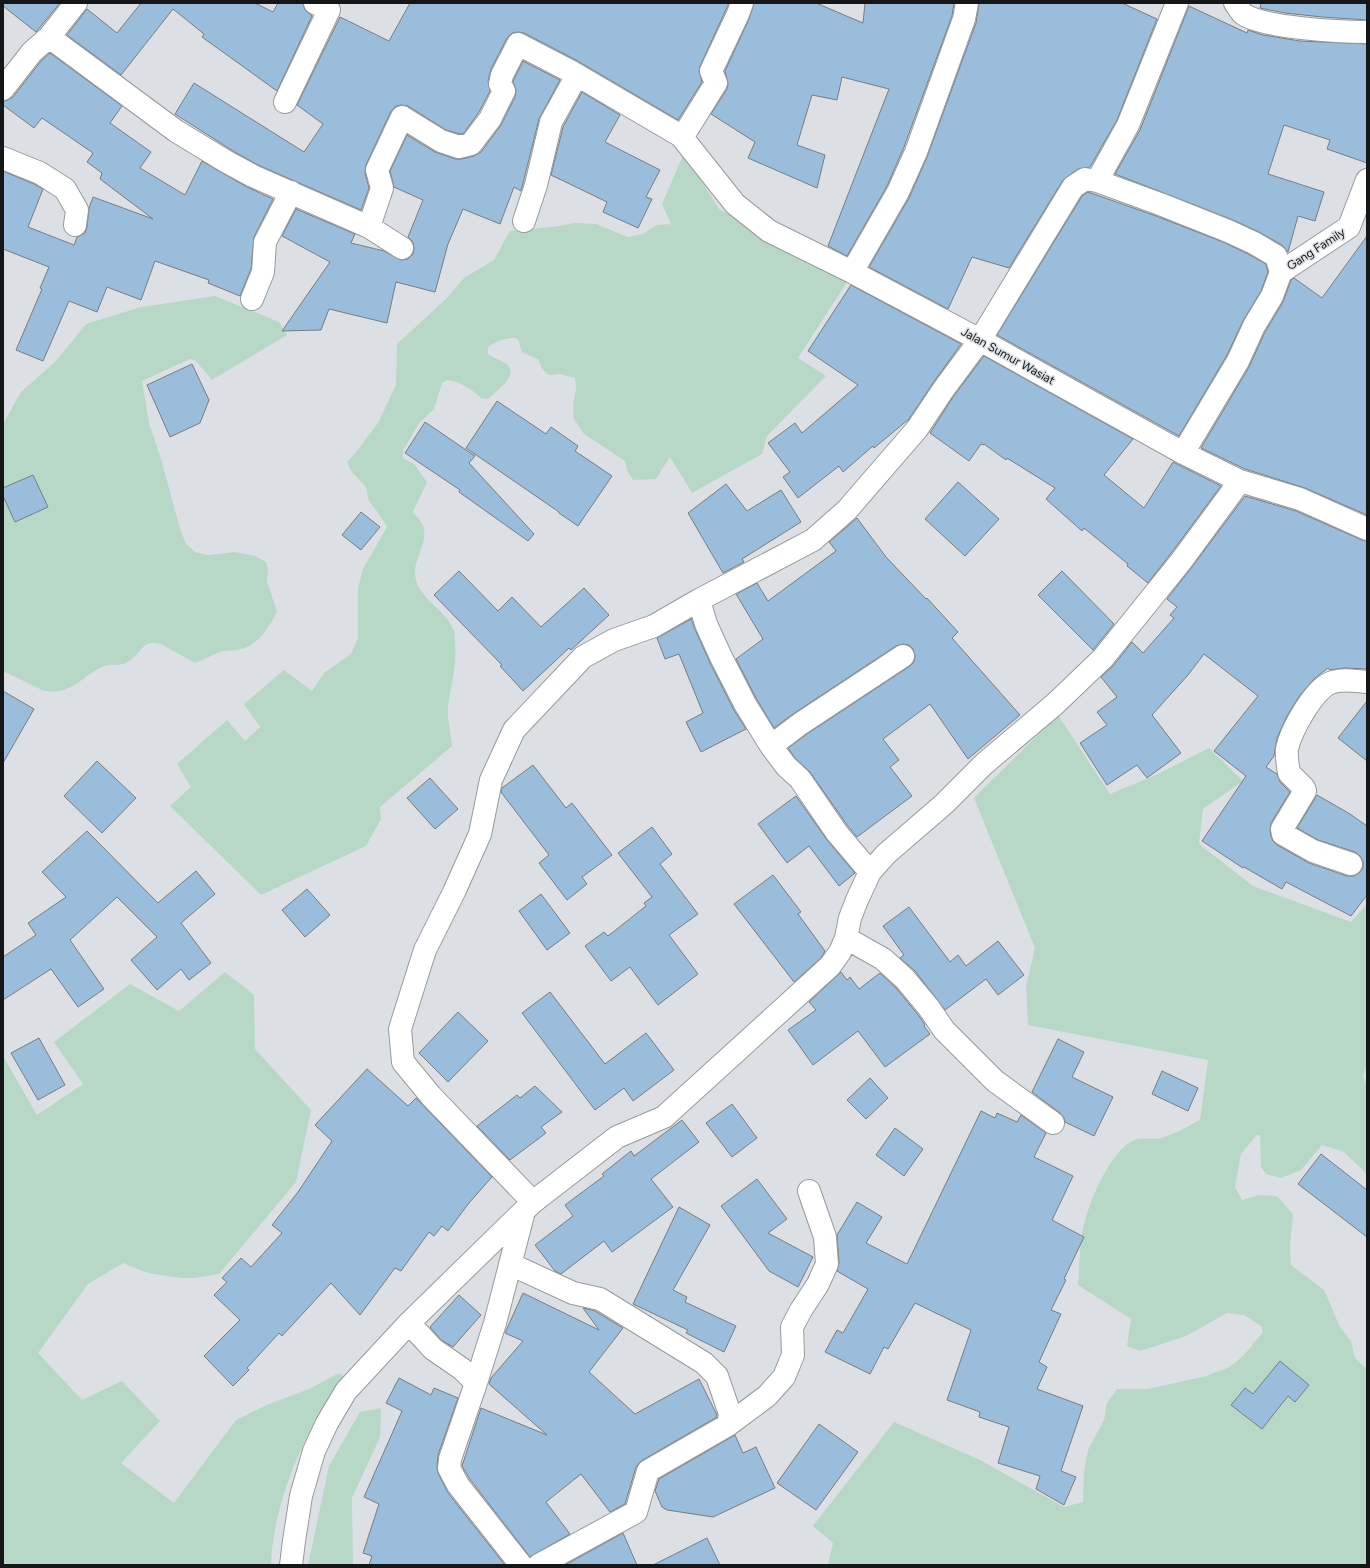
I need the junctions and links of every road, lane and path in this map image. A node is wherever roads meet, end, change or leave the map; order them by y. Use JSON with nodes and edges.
{"nodes":[{"id":1,"x":76,"y":3,"type":"edge"},
{"id":2,"x":315,"y":3,"type":"edge"},
{"id":3,"x":742,"y":3,"type":"edge"},
{"id":4,"x":967,"y":3,"type":"edge"},
{"id":5,"x":1177,"y":3,"type":"edge"},
{"id":6,"x":1235,"y":3,"type":"edge"},
{"id":7,"x":1367,"y":32,"type":"edge"},
{"id":8,"x":49,"y":38,"type":"junction"},
{"id":9,"x":577,"y":75,"type":"junction"},
{"id":10,"x":3,"y":89,"type":"edge"},
{"id":11,"x":285,"y":102,"type":"dead end"},
{"id":12,"x":681,"y":136,"type":"junction"},
{"id":13,"x":3,"y":158,"type":"edge"},
{"id":14,"x":1367,"y":180,"type":"edge"},
{"id":15,"x":1097,"y":181,"type":"junction"},
{"id":16,"x":291,"y":192,"type":"junction"},
{"id":17,"x":524,"y":221,"type":"dead end"},
{"id":18,"x":75,"y":225,"type":"dead end"},
{"id":19,"x":369,"y":227,"type":"junction"},
{"id":20,"x":402,"y":248,"type":"dead end"},
{"id":21,"x":852,"y":272,"type":"junction"},
{"id":22,"x":1281,"y":272,"type":"junction"},
{"id":23,"x":252,"y":299,"type":"dead end"},
{"id":24,"x":980,"y":340,"type":"junction"},
{"id":25,"x":1182,"y":453,"type":"junction"},
{"id":26,"x":1240,"y":481,"type":"junction"},
{"id":27,"x":1367,"y":529,"type":"edge"},
{"id":28,"x":699,"y":600,"type":"junction"},
{"id":29,"x":903,"y":656,"type":"dead end"},
{"id":30,"x":1367,"y":682,"type":"edge"},
{"id":31,"x":771,"y":746,"type":"junction"},
{"id":32,"x":1351,"y":864,"type":"dead end"},
{"id":33,"x":870,"y":872,"type":"junction"},
{"id":34,"x":846,"y":938,"type":"junction"},
{"id":35,"x":1053,"y":1123,"type":"dead end"},
{"id":36,"x":810,"y":1192,"type":"dead end"},
{"id":37,"x":529,"y":1207,"type":"junction"},
{"id":38,"x":510,"y":1264,"type":"junction"},
{"id":39,"x":409,"y":1323,"type":"junction"},
{"id":40,"x":476,"y":1383,"type":"junction"},
{"id":41,"x":728,"y":1425,"type":"junction"},
{"id":42,"x":291,"y":1565,"type":"edge"},
{"id":43,"x":521,"y":1565,"type":"edge"},
{"id":44,"x":539,"y":1565,"type":"edge"}],
"edges":[{"from":1,"to":8,"type":"street"},
{"from":2,"to":11,"type":"street"},
{"from":3,"to":12,"type":"street"},
{"from":4,"to":21,"type":"street"},
{"from":5,"to":15,"type":"street"},
{"from":6,"to":7,"type":"street"},
{"from":8,"to":10,"type":"street"},
{"from":8,"to":16,"type":"street"},
{"from":9,"to":12,"type":"street"},
{"from":9,"to":17,"type":"street"},
{"from":9,"to":19,"type":"street"},
{"from":12,"to":21,"type":"street","name":"Jalan Sumur Wasiat"},
{"from":13,"to":18,"type":"street"},
{"from":14,"to":22,"type":"street","name":"Gang Family"},
{"from":15,"to":22,"type":"street"},
{"from":15,"to":24,"type":"street"},
{"from":16,"to":19,"type":"street"},
{"from":16,"to":23,"type":"street"},
{"from":19,"to":20,"type":"street"},
{"from":21,"to":24,"type":"street","name":"Jalan Sumur Wasiat"},
{"from":22,"to":25,"type":"street"},
{"from":24,"to":25,"type":"street","name":"Jalan Sumur Wasiat"},
{"from":24,"to":28,"type":"street"},
{"from":25,"to":26,"type":"street","name":"Jalan Sumur Wasiat"},
{"from":26,"to":27,"type":"street","name":"Jalan Sumur Wasiat"},
{"from":26,"to":33,"type":"street"},
{"from":28,"to":31,"type":"street"},
{"from":28,"to":37,"type":"street"},
{"from":29,"to":31,"type":"street"},
{"from":30,"to":32,"type":"street"},
{"from":31,"to":33,"type":"street"},
{"from":33,"to":34,"type":"street"},
{"from":34,"to":35,"type":"street"},
{"from":34,"to":37,"type":"street"},
{"from":36,"to":41,"type":"street"},
{"from":37,"to":38,"type":"street"},
{"from":37,"to":39,"type":"street"},
{"from":38,"to":40,"type":"street"},
{"from":38,"to":41,"type":"street"},
{"from":39,"to":40,"type":"street"},
{"from":39,"to":42,"type":"street"},
{"from":40,"to":43,"type":"street"},
{"from":41,"to":44,"type":"street"}]}
